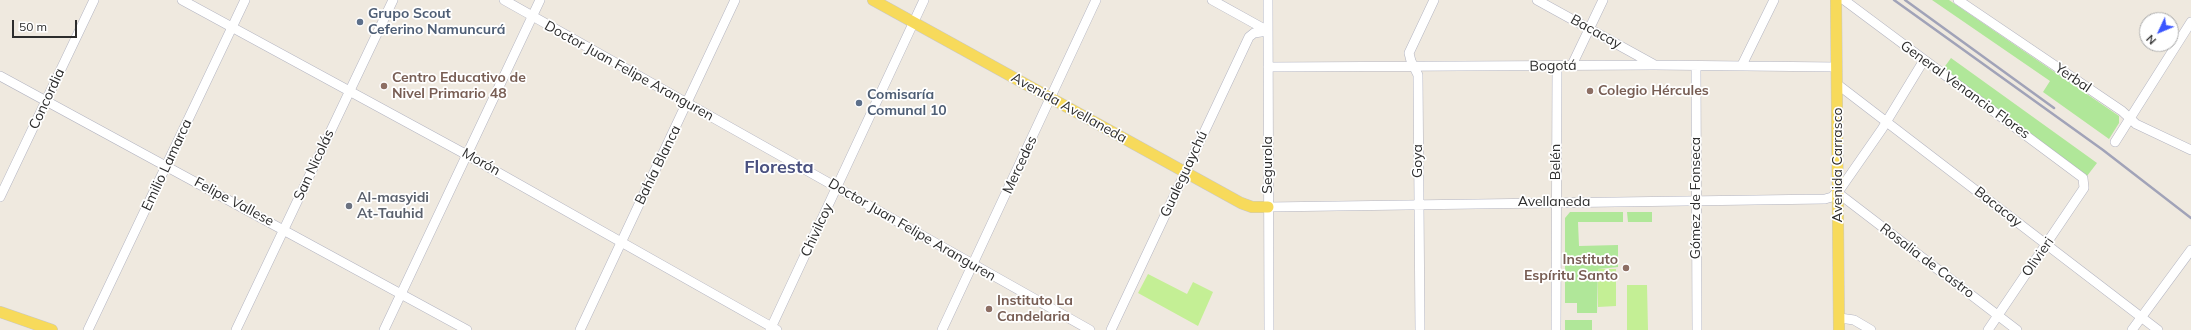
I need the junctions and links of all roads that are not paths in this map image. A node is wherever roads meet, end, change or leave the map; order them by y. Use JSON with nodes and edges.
{"nodes":[{"id":1,"x":94,"y":0,"type":"edge"},
{"id":2,"x":182,"y":0,"type":"edge"},
{"id":3,"x":245,"y":0,"type":"edge"},
{"id":4,"x":393,"y":0,"type":"edge"},
{"id":5,"x":504,"y":0,"type":"edge"},
{"id":6,"x":540,"y":0,"type":"edge"},
{"id":7,"x":735,"y":0,"type":"edge"},
{"id":8,"x":873,"y":0,"type":"edge"},
{"id":9,"x":924,"y":0,"type":"edge"},
{"id":10,"x":1096,"y":0,"type":"edge"},
{"id":11,"x":1212,"y":0,"type":"edge"},
{"id":12,"x":1268,"y":0,"type":"edge"},
{"id":13,"x":1434,"y":0,"type":"edge"},
{"id":14,"x":1537,"y":0,"type":"edge"},
{"id":15,"x":1603,"y":0,"type":"edge"},
{"id":16,"x":1774,"y":0,"type":"edge"},
{"id":17,"x":1836,"y":0,"type":"edge"},
{"id":18,"x":1844,"y":0,"type":"edge"},
{"id":19,"x":1959,"y":0,"type":"edge"},
{"id":20,"x":532,"y":16,"type":"junction"},
{"id":21,"x":914,"y":22,"type":"junction"},
{"id":22,"x":2191,"y":22,"type":"edge"},
{"id":23,"x":232,"y":27,"type":"junction"},
{"id":24,"x":1589,"y":29,"type":"junction"},
{"id":25,"x":1268,"y":31,"type":"junction"},
{"id":26,"x":1924,"y":60,"type":"junction"},
{"id":27,"x":1654,"y":65,"type":"junction"},
{"id":28,"x":1742,"y":65,"type":"junction"},
{"id":29,"x":1413,"y":66,"type":"junction"},
{"id":30,"x":1572,"y":66,"type":"junction"},
{"id":31,"x":1696,"y":66,"type":"junction"},
{"id":32,"x":1268,"y":67,"type":"junction"},
{"id":33,"x":1557,"y":67,"type":"junction"},
{"id":34,"x":1837,"y":67,"type":"junction"},
{"id":35,"x":0,"y":76,"type":"edge"},
{"id":36,"x":1837,"y":84,"type":"junction"},
{"id":37,"x":350,"y":91,"type":"junction"},
{"id":38,"x":1051,"y":98,"type":"junction"},
{"id":39,"x":47,"y":101,"type":"junction"},
{"id":40,"x":687,"y":103,"type":"junction"},
{"id":41,"x":2130,"y":118,"type":"junction"},
{"id":42,"x":1887,"y":121,"type":"junction"},
{"id":43,"x":2115,"y":142,"type":"dead end"},
{"id":44,"x":2191,"y":150,"type":"edge"},
{"id":45,"x":467,"y":154,"type":"junction"},
{"id":46,"x":167,"y":165,"type":"junction"},
{"id":47,"x":1185,"y":173,"type":"junction"},
{"id":48,"x":2084,"y":182,"type":"joint"},
{"id":49,"x":837,"y":188,"type":"junction"},
{"id":50,"x":1838,"y":193,"type":"junction"},
{"id":51,"x":0,"y":197,"type":"edge"},
{"id":52,"x":1556,"y":202,"type":"junction"},
{"id":53,"x":1696,"y":202,"type":"junction"},
{"id":54,"x":1419,"y":204,"type":"junction"},
{"id":55,"x":1268,"y":207,"type":"junction"},
{"id":56,"x":284,"y":229,"type":"junction"},
{"id":57,"x":622,"y":240,"type":"junction"},
{"id":58,"x":2047,"y":245,"type":"junction"},
{"id":59,"x":2191,"y":250,"type":"edge"},
{"id":60,"x":974,"y":266,"type":"junction"},
{"id":61,"x":402,"y":293,"type":"junction"},
{"id":62,"x":0,"y":312,"type":"edge"},
{"id":63,"x":1998,"y":315,"type":"junction"},
{"id":64,"x":2141,"y":317,"type":"junction"},
{"id":65,"x":1840,"y":318,"type":"junction"},
{"id":66,"x":773,"y":329,"type":"edge"},
{"id":67,"x":52,"y":330,"type":"edge"},
{"id":68,"x":88,"y":330,"type":"edge"},
{"id":69,"x":236,"y":330,"type":"edge"},
{"id":70,"x":384,"y":330,"type":"edge"},
{"id":71,"x":467,"y":330,"type":"edge"},
{"id":72,"x":580,"y":330,"type":"edge"},
{"id":73,"x":942,"y":330,"type":"edge"},
{"id":74,"x":1090,"y":330,"type":"edge"},
{"id":75,"x":1111,"y":330,"type":"edge"},
{"id":76,"x":1268,"y":330,"type":"edge"},
{"id":77,"x":1420,"y":330,"type":"edge"},
{"id":78,"x":1556,"y":330,"type":"edge"},
{"id":79,"x":1697,"y":330,"type":"edge"},
{"id":80,"x":1839,"y":330,"type":"edge"},
{"id":81,"x":1871,"y":330,"type":"edge"},
{"id":82,"x":1988,"y":330,"type":"edge"},
{"id":83,"x":2017,"y":330,"type":"edge"},
{"id":84,"x":2132,"y":330,"type":"edge"},
{"id":85,"x":2158,"y":330,"type":"edge"}],
"edges":[{"from":1,"to":39,"type":"street","name":"Concordia"},
{"from":2,"to":23,"type":"street","name":"Morón"},
{"from":3,"to":23,"type":"street","name":"Emilio Lamarca"},
{"from":4,"to":37,"type":"street","name":"San Nicolás"},
{"from":5,"to":20,"type":"street","name":"Doctor Juan Felipe Aranguren"},
{"from":6,"to":20,"type":"street"},
{"from":7,"to":40,"type":"street","name":"Bahía Blanca"},
{"from":8,"to":21,"type":"main road","name":"Avenida Avellaneda"},
{"from":9,"to":21,"type":"street","name":"Chivilcoy"},
{"from":10,"to":38,"type":"street","name":"Mercedes"},
{"from":11,"to":25,"type":"street"},
{"from":12,"to":25,"type":"street","name":"Segurola"},
{"from":13,"to":29,"type":"street","name":"Goya"},
{"from":14,"to":24,"type":"street","name":"Bacacay"},
{"from":15,"to":24,"type":"street"},
{"from":16,"to":28,"type":"street"},
{"from":17,"to":34,"type":"main road","name":"Avenida Carrasco"},
{"from":18,"to":26,"type":"street","name":"General Venancio Flores"},
{"from":19,"to":41,"type":"street","name":"Yerbal"},
{"from":20,"to":40,"type":"street","name":"Doctor Juan Felipe Aranguren"},
{"from":20,"to":45,"type":"street"},
{"from":21,"to":38,"type":"main road","name":"Avenida Avellaneda"},
{"from":21,"to":49,"type":"street","name":"Chivilcoy"},
{"from":22,"to":41,"type":"street"},
{"from":23,"to":37,"type":"street","name":"Morón"},
{"from":23,"to":46,"type":"street","name":"Emilio Lamarca"},
{"from":24,"to":27,"type":"street","name":"Bacacay"},
{"from":24,"to":30,"type":"street"},
{"from":25,"to":32,"type":"street","name":"Segurola"},
{"from":25,"to":47,"type":"street","name":"Gualeguaychú"},
{"from":26,"to":42,"type":"street"},
{"from":26,"to":48,"type":"street","name":"General Venancio Flores"},
{"from":27,"to":30,"type":"street","name":"Bogotá"},
{"from":27,"to":31,"type":"street","name":"Bogotá"},
{"from":28,"to":31,"type":"street","name":"Bogotá"},
{"from":28,"to":34,"type":"street","name":"Bogotá"},
{"from":29,"to":32,"type":"street","name":"Bogotá"},
{"from":29,"to":33,"type":"street","name":"Bogotá"},
{"from":29,"to":54,"type":"street","name":"Goya"},
{"from":30,"to":33,"type":"street","name":"Bogotá"},
{"from":31,"to":53,"type":"street","name":"Gómez de Fonseca"},
{"from":32,"to":55,"type":"street","name":"Segurola"},
{"from":33,"to":52,"type":"street","name":"Belén"},
{"from":34,"to":36,"type":"main road","name":"Avenida Carrasco"},
{"from":35,"to":39,"type":"street","name":"Felipe Vallese"},
{"from":36,"to":42,"type":"street","name":"Bacacay"},
{"from":36,"to":50,"type":"main road","name":"Avenida Carrasco"},
{"from":37,"to":45,"type":"street","name":"Morón"},
{"from":37,"to":56,"type":"street","name":"San Nicolás"},
{"from":38,"to":47,"type":"main road","name":"Avenida Avellaneda"},
{"from":38,"to":60,"type":"street","name":"Mercedes"},
{"from":39,"to":46,"type":"street","name":"Felipe Vallese"},
{"from":39,"to":51,"type":"street","name":"Concordia"},
{"from":40,"to":49,"type":"street","name":"Doctor Juan Felipe Aranguren"},
{"from":40,"to":57,"type":"street","name":"Bahía Blanca"},
{"from":41,"to":43,"type":"street"},
{"from":41,"to":44,"type":"street","name":"Yerbal"},
{"from":42,"to":50,"type":"street"},
{"from":42,"to":58,"type":"street","name":"Bacacay"},
{"from":45,"to":57,"type":"street","name":"Morón"},
{"from":45,"to":61,"type":"street"},
{"from":46,"to":56,"type":"street","name":"Felipe Vallese"},
{"from":46,"to":68,"type":"street","name":"Emilio Lamarca"},
{"from":47,"to":55,"type":"main road","name":"Avenida Avellaneda"},
{"from":47,"to":75,"type":"street","name":"Gualeguaychú"},
{"from":48,"to":58,"type":"street","name":"Olivieri"},
{"from":49,"to":60,"type":"street","name":"Doctor Juan Felipe Aranguren"},
{"from":49,"to":66,"type":"street","name":"Chivilcoy"},
{"from":50,"to":53,"type":"street","name":"Avellaneda"},
{"from":50,"to":63,"type":"street","name":"Rosalia de Castro"},
{"from":50,"to":65,"type":"main road","name":"Avenida Carrasco"},
{"from":52,"to":53,"type":"street","name":"Avellaneda"},
{"from":52,"to":54,"type":"street","name":"Avellaneda"},
{"from":52,"to":78,"type":"street","name":"Belén"},
{"from":53,"to":79,"type":"street","name":"Gómez de Fonseca"},
{"from":54,"to":55,"type":"street","name":"Avellaneda"},
{"from":54,"to":77,"type":"street","name":"Goya"},
{"from":55,"to":76,"type":"street","name":"Segurola"},
{"from":56,"to":61,"type":"street","name":"Felipe Vallese"},
{"from":56,"to":69,"type":"street","name":"San Nicolás"},
{"from":57,"to":66,"type":"street","name":"Morón"},
{"from":57,"to":72,"type":"street","name":"Bahía Blanca"},
{"from":58,"to":63,"type":"street","name":"Olivieri"},
{"from":58,"to":64,"type":"street","name":"Bacacay"},
{"from":59,"to":64,"type":"street"},
{"from":60,"to":73,"type":"street","name":"Mercedes"},
{"from":60,"to":74,"type":"street","name":"Doctor Juan Felipe Aranguren"},
{"from":61,"to":70,"type":"street"},
{"from":61,"to":71,"type":"street","name":"Felipe Vallese"},
{"from":62,"to":67,"type":"main road"},
{"from":63,"to":82,"type":"street","name":"Olivieri"},
{"from":63,"to":83,"type":"street","name":"Rosalia de Castro"},
{"from":64,"to":84,"type":"street"},
{"from":64,"to":85,"type":"street","name":"Bacacay"},
{"from":65,"to":80,"type":"main road","name":"Avenida Carrasco"},
{"from":65,"to":81,"type":"street"}]}
